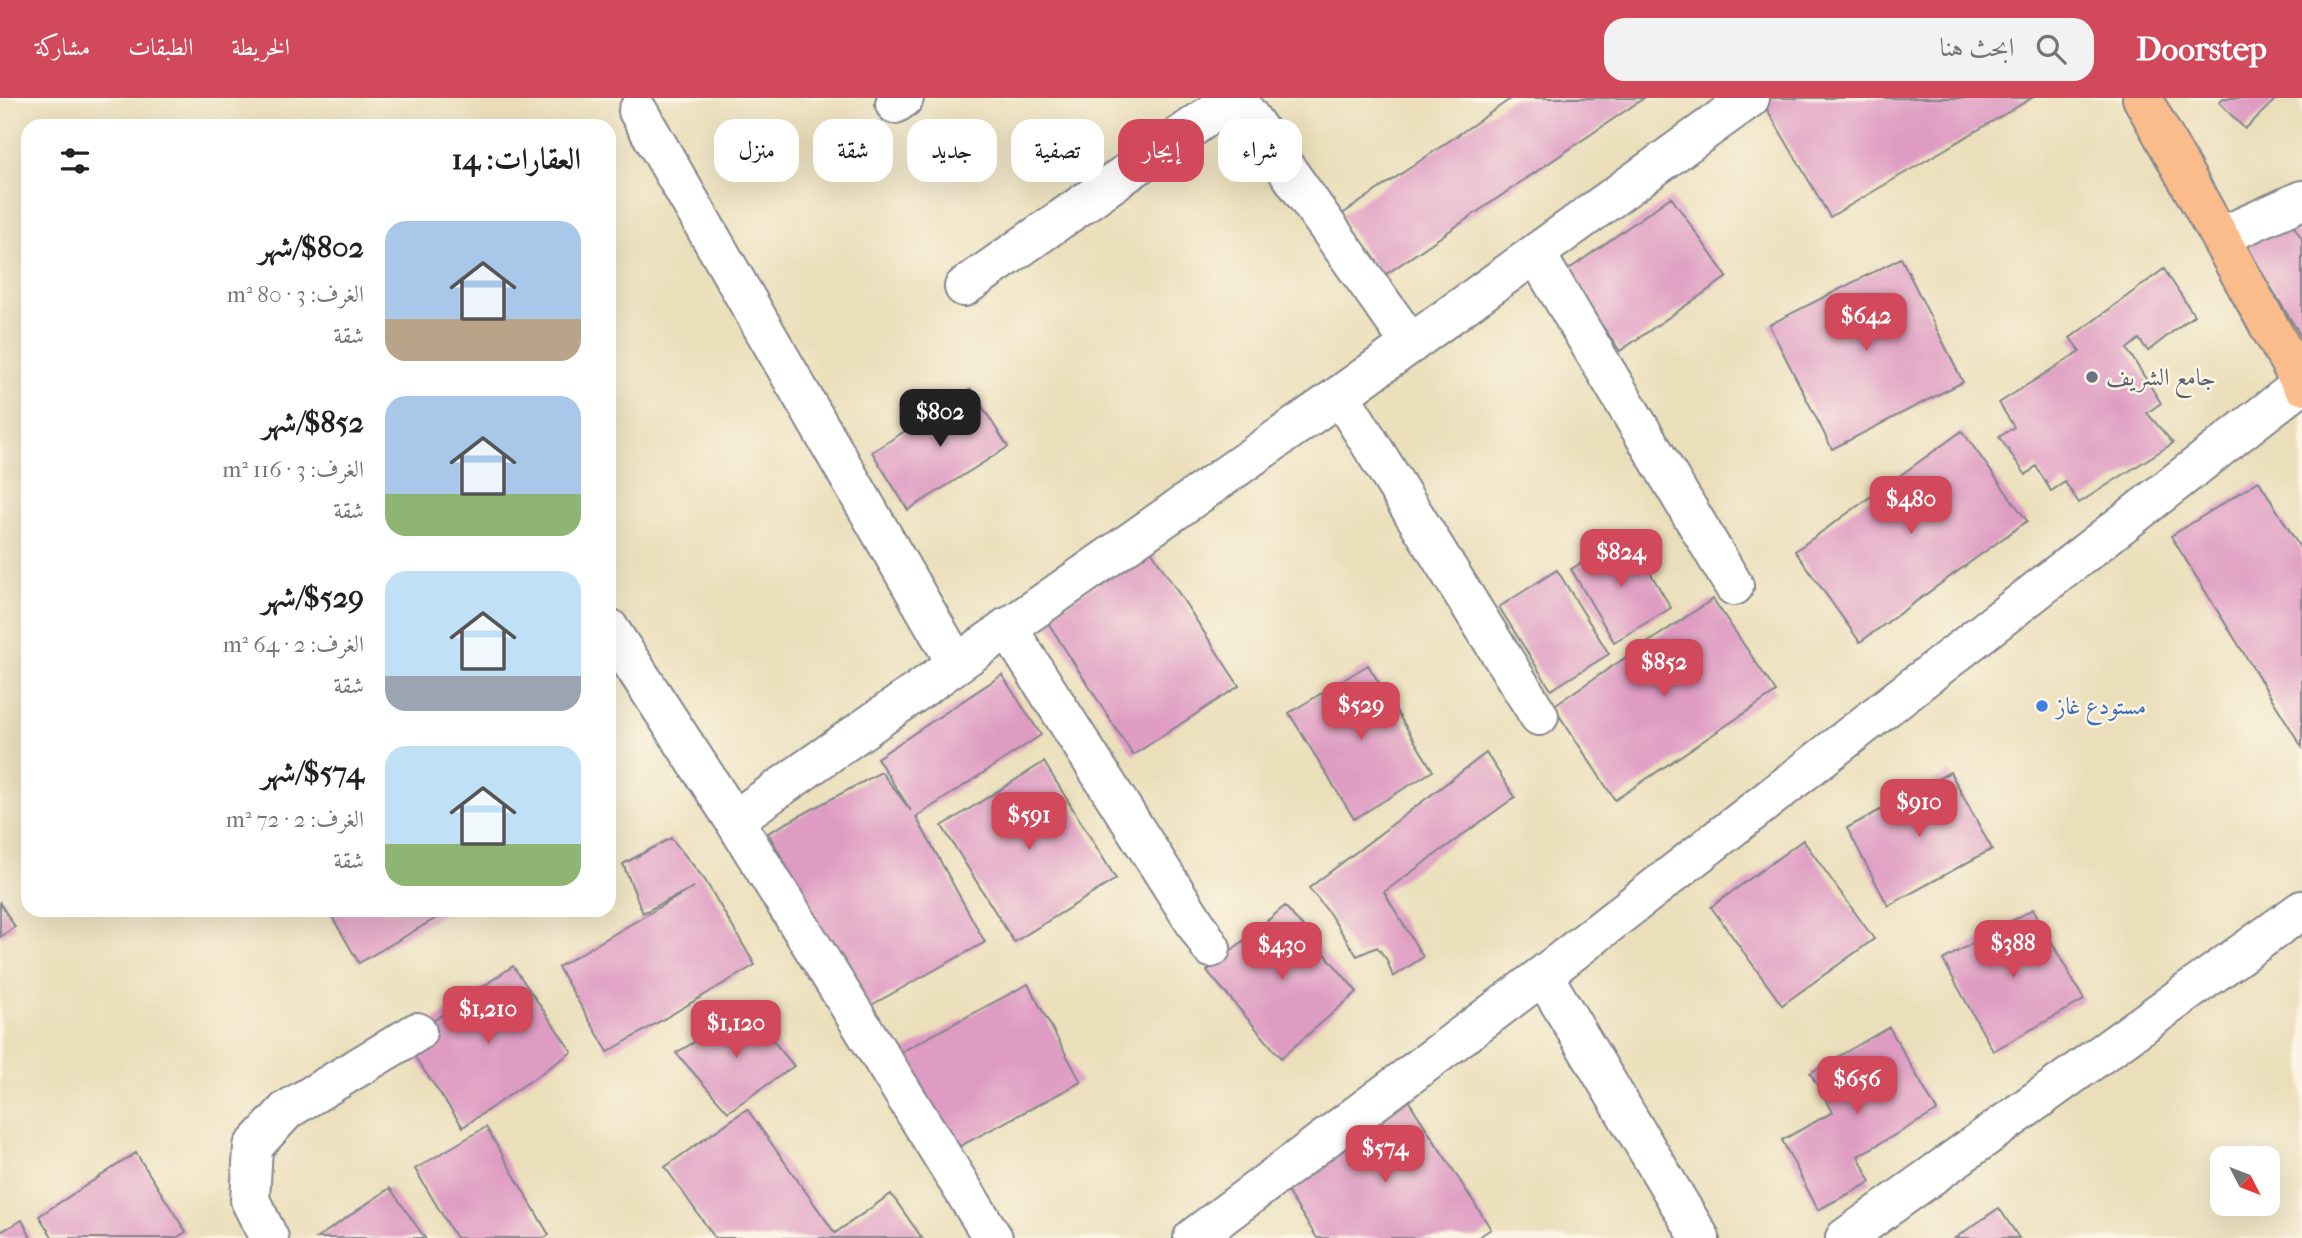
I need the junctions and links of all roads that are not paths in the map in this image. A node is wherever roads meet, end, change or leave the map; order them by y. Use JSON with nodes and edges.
{"nodes":[{"id":1,"x":1236,"y":98,"type":"edge"},
{"id":2,"x":1750,"y":98,"type":"edge"},
{"id":3,"x":2142,"y":98,"type":"edge"},
{"id":4,"x":638,"y":111,"type":"dead end"},
{"id":5,"x":2302,"y":200,"type":"edge"},
{"id":6,"x":2220,"y":237,"type":"junction"},
{"id":7,"x":1536,"y":254,"type":"junction"},
{"id":8,"x":964,"y":287,"type":"dead end"},
{"id":9,"x":1411,"y":344,"type":"junction"},
{"id":10,"x":2302,"y":384,"type":"edge"},
{"id":11,"x":1340,"y":395,"type":"junction"},
{"id":12,"x":1734,"y":586,"type":"dead end"},
{"id":13,"x":1007,"y":627,"type":"junction"},
{"id":14,"x":616,"y":639,"type":"edge"},
{"id":15,"x":956,"y":663,"type":"junction"},
{"id":16,"x":1539,"y":716,"type":"dead end"},
{"id":17,"x":734,"y":820,"type":"junction"},
{"id":18,"x":2302,"y":910,"type":"edge"},
{"id":19,"x":1212,"y":948,"type":"dead end"},
{"id":20,"x":1543,"y":975,"type":"junction"},
{"id":21,"x":417,"y":1032,"type":"dead end"},
{"id":22,"x":270,"y":1238,"type":"edge"},
{"id":23,"x":993,"y":1238,"type":"edge"},
{"id":24,"x":1192,"y":1238,"type":"edge"},
{"id":25,"x":1700,"y":1238,"type":"edge"},
{"id":26,"x":1845,"y":1238,"type":"edge"}],
"edges":[{"from":1,"to":8,"type":"street"},
{"from":1,"to":9,"type":"street"},
{"from":2,"to":7,"type":"street"},
{"from":3,"to":6,"type":"main road"},
{"from":4,"to":15,"type":"street"},
{"from":5,"to":6,"type":"street"},
{"from":6,"to":10,"type":"main road"},
{"from":7,"to":9,"type":"street"},
{"from":7,"to":12,"type":"street"},
{"from":9,"to":11,"type":"street"},
{"from":10,"to":20,"type":"street"},
{"from":11,"to":13,"type":"street"},
{"from":11,"to":16,"type":"street"},
{"from":13,"to":15,"type":"street"},
{"from":13,"to":19,"type":"street"},
{"from":14,"to":17,"type":"street"},
{"from":15,"to":17,"type":"street"},
{"from":17,"to":23,"type":"street"},
{"from":18,"to":26,"type":"street"},
{"from":20,"to":24,"type":"street"},
{"from":20,"to":25,"type":"street"},
{"from":21,"to":22,"type":"street"}]}
